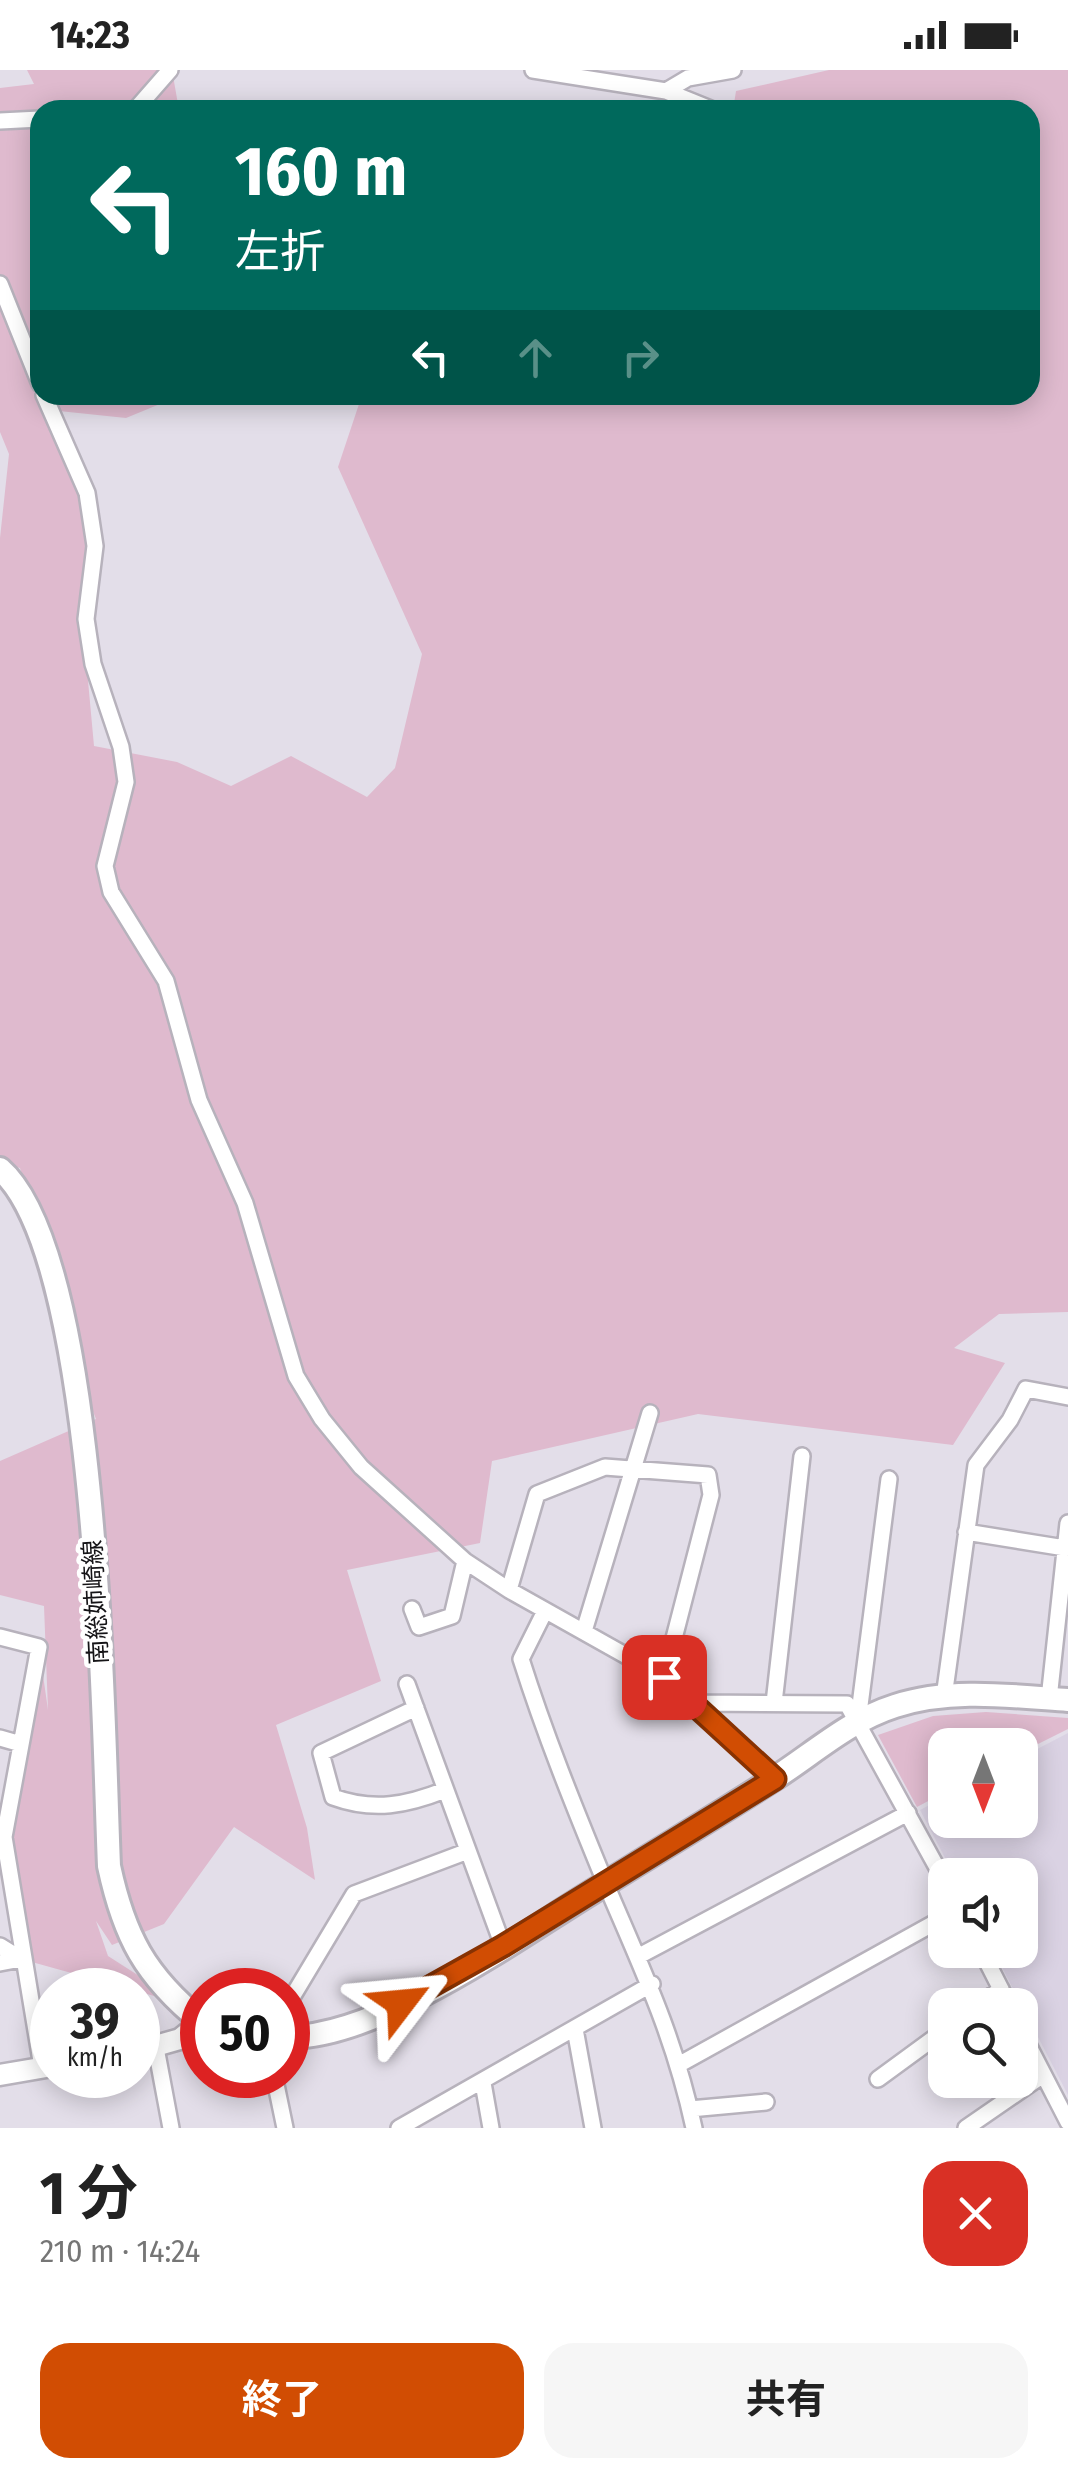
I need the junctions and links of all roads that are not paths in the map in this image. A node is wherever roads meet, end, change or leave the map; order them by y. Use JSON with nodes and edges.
{"nodes":[{"id":1,"x":170,"y":70,"type":"edge"},
{"id":2,"x":533,"y":70,"type":"edge"},
{"id":3,"x":733,"y":70,"type":"edge"},
{"id":4,"x":666,"y":92,"type":"junction"},
{"id":5,"x":144,"y":100,"type":"edge"},
{"id":6,"x":687,"y":100,"type":"edge"},
{"id":7,"x":30,"y":120,"type":"edge"},
{"id":8,"x":0,"y":121,"type":"edge"},
{"id":9,"x":0,"y":284,"type":"edge"},
{"id":10,"x":30,"y":359,"type":"edge"},
{"id":11,"x":48,"y":405,"type":"edge"},
{"id":12,"x":0,"y":1169,"type":"edge"},
{"id":13,"x":1068,"y":1397,"type":"edge"},
{"id":14,"x":650,"y":1413,"type":"dead end"},
{"id":15,"x":802,"y":1456,"type":"dead end"},
{"id":16,"x":634,"y":1467,"type":"junction"},
{"id":17,"x":889,"y":1479,"type":"dead end"},
{"id":18,"x":1068,"y":1523,"type":"edge"},
{"id":19,"x":966,"y":1532,"type":"junction"},
{"id":20,"x":1065,"y":1548,"type":"junction"},
{"id":21,"x":465,"y":1560,"type":"junction"},
{"id":22,"x":509,"y":1590,"type":"junction"},
{"id":23,"x":412,"y":1609,"type":"dead end"},
{"id":24,"x":545,"y":1610,"type":"junction"},
{"id":25,"x":584,"y":1631,"type":"junction"},
{"id":26,"x":0,"y":1636,"type":"edge"},
{"id":27,"x":664,"y":1677,"type":"junction"},
{"id":28,"x":408,"y":1684,"type":"dead end"},
{"id":29,"x":944,"y":1697,"type":"junction"},
{"id":30,"x":1059,"y":1700,"type":"edge"},
{"id":31,"x":696,"y":1702,"type":"junction"},
{"id":32,"x":774,"y":1703,"type":"junction"},
{"id":33,"x":416,"y":1708,"type":"junction"},
{"id":34,"x":858,"y":1720,"type":"junction"},
{"id":35,"x":0,"y":1738,"type":"edge"},
{"id":36,"x":21,"y":1744,"type":"junction"},
{"id":37,"x":775,"y":1779,"type":"junction"},
{"id":38,"x":445,"y":1790,"type":"junction"},
{"id":39,"x":908,"y":1813,"type":"junction"},
{"id":40,"x":2,"y":1836,"type":"edge"},
{"id":41,"x":468,"y":1851,"type":"junction"},
{"id":42,"x":932,"y":1858,"type":"edge"},
{"id":43,"x":606,"y":1883,"type":"junction"},
{"id":44,"x":928,"y":1926,"type":"edge"},
{"id":45,"x":0,"y":1946,"type":"edge"},
{"id":46,"x":503,"y":1946,"type":"junction"},
{"id":47,"x":638,"y":1956,"type":"junction"},
{"id":48,"x":22,"y":1960,"type":"junction"},
{"id":49,"x":0,"y":1963,"type":"edge"},
{"id":50,"x":310,"y":1968,"type":"edge"},
{"id":51,"x":652,"y":1984,"type":"junction"},
{"id":52,"x":30,"y":1994,"type":"edge"},
{"id":53,"x":180,"y":1999,"type":"edge"},
{"id":54,"x":575,"y":2029,"type":"junction"},
{"id":55,"x":310,"y":2037,"type":"edge"},
{"id":56,"x":928,"y":2042,"type":"edge"},
{"id":57,"x":680,"y":2064,"type":"junction"},
{"id":58,"x":1038,"y":2065,"type":"edge"},
{"id":59,"x":30,"y":2069,"type":"edge"},
{"id":60,"x":0,"y":2074,"type":"edge"},
{"id":61,"x":1043,"y":2075,"type":"junction"},
{"id":62,"x":878,"y":2078,"type":"dead end"},
{"id":63,"x":484,"y":2083,"type":"junction"},
{"id":64,"x":160,"y":2094,"type":"edge"},
{"id":65,"x":279,"y":2098,"type":"edge"},
{"id":66,"x":766,"y":2102,"type":"dead end"},
{"id":67,"x":690,"y":2110,"type":"junction"},
{"id":68,"x":1068,"y":2122,"type":"edge"},
{"id":69,"x":170,"y":2128,"type":"edge"},
{"id":70,"x":285,"y":2128,"type":"edge"},
{"id":71,"x":399,"y":2128,"type":"edge"},
{"id":72,"x":492,"y":2128,"type":"edge"},
{"id":73,"x":593,"y":2128,"type":"edge"},
{"id":74,"x":694,"y":2128,"type":"edge"},
{"id":75,"x":966,"y":2128,"type":"edge"}],
"edges":[{"from":1,"to":5,"type":"street"},
{"from":2,"to":4,"type":"street"},
{"from":3,"to":4,"type":"street"},
{"from":4,"to":6,"type":"street"},
{"from":7,"to":8,"type":"street"},
{"from":9,"to":10,"type":"street"},
{"from":11,"to":21,"type":"street"},
{"from":12,"to":53,"type":"main road","name":"南総姉崎線"},
{"from":13,"to":19,"type":"street"},
{"from":14,"to":16,"type":"street"},
{"from":15,"to":32,"type":"street"},
{"from":16,"to":22,"type":"street"},
{"from":16,"to":25,"type":"street"},
{"from":16,"to":27,"type":"street"},
{"from":17,"to":34,"type":"street"},
{"from":18,"to":20,"type":"street"},
{"from":19,"to":20,"type":"street"},
{"from":19,"to":29,"type":"street"},
{"from":20,"to":30,"type":"street"},
{"from":21,"to":22,"type":"street"},
{"from":21,"to":23,"type":"street"},
{"from":22,"to":24,"type":"street"},
{"from":24,"to":25,"type":"street"},
{"from":24,"to":43,"type":"street"},
{"from":25,"to":27,"type":"street"},
{"from":26,"to":36,"type":"street"},
{"from":27,"to":31,"type":"street"},
{"from":28,"to":33,"type":"street"},
{"from":29,"to":30,"type":"main road"},
{"from":29,"to":34,"type":"main road"},
{"from":31,"to":32,"type":"street"},
{"from":31,"to":37,"type":"street"},
{"from":32,"to":34,"type":"street"},
{"from":33,"to":38,"type":"street"},
{"from":33,"to":38,"type":"street"},
{"from":34,"to":37,"type":"main road"},
{"from":34,"to":39,"type":"street"},
{"from":35,"to":36,"type":"street"},
{"from":36,"to":40,"type":"street"},
{"from":37,"to":43,"type":"main road"},
{"from":38,"to":41,"type":"street"},
{"from":39,"to":42,"type":"street"},
{"from":39,"to":47,"type":"street"},
{"from":40,"to":48,"type":"street"},
{"from":41,"to":46,"type":"street"},
{"from":41,"to":50,"type":"street"},
{"from":43,"to":46,"type":"main road"},
{"from":43,"to":47,"type":"street"},
{"from":44,"to":57,"type":"street"},
{"from":45,"to":48,"type":"street"},
{"from":46,"to":55,"type":"main road"},
{"from":47,"to":51,"type":"street"},
{"from":48,"to":49,"type":"street"},
{"from":48,"to":52,"type":"street"},
{"from":51,"to":54,"type":"street"},
{"from":51,"to":57,"type":"street"},
{"from":54,"to":63,"type":"street"},
{"from":54,"to":73,"type":"street"},
{"from":56,"to":62,"type":"street"},
{"from":57,"to":67,"type":"street"},
{"from":58,"to":61,"type":"street"},
{"from":59,"to":60,"type":"street"},
{"from":61,"to":68,"type":"street"},
{"from":61,"to":75,"type":"street"},
{"from":63,"to":71,"type":"street"},
{"from":63,"to":72,"type":"street"},
{"from":64,"to":69,"type":"street"},
{"from":65,"to":70,"type":"street"},
{"from":66,"to":67,"type":"street"},
{"from":67,"to":74,"type":"street"}]}
